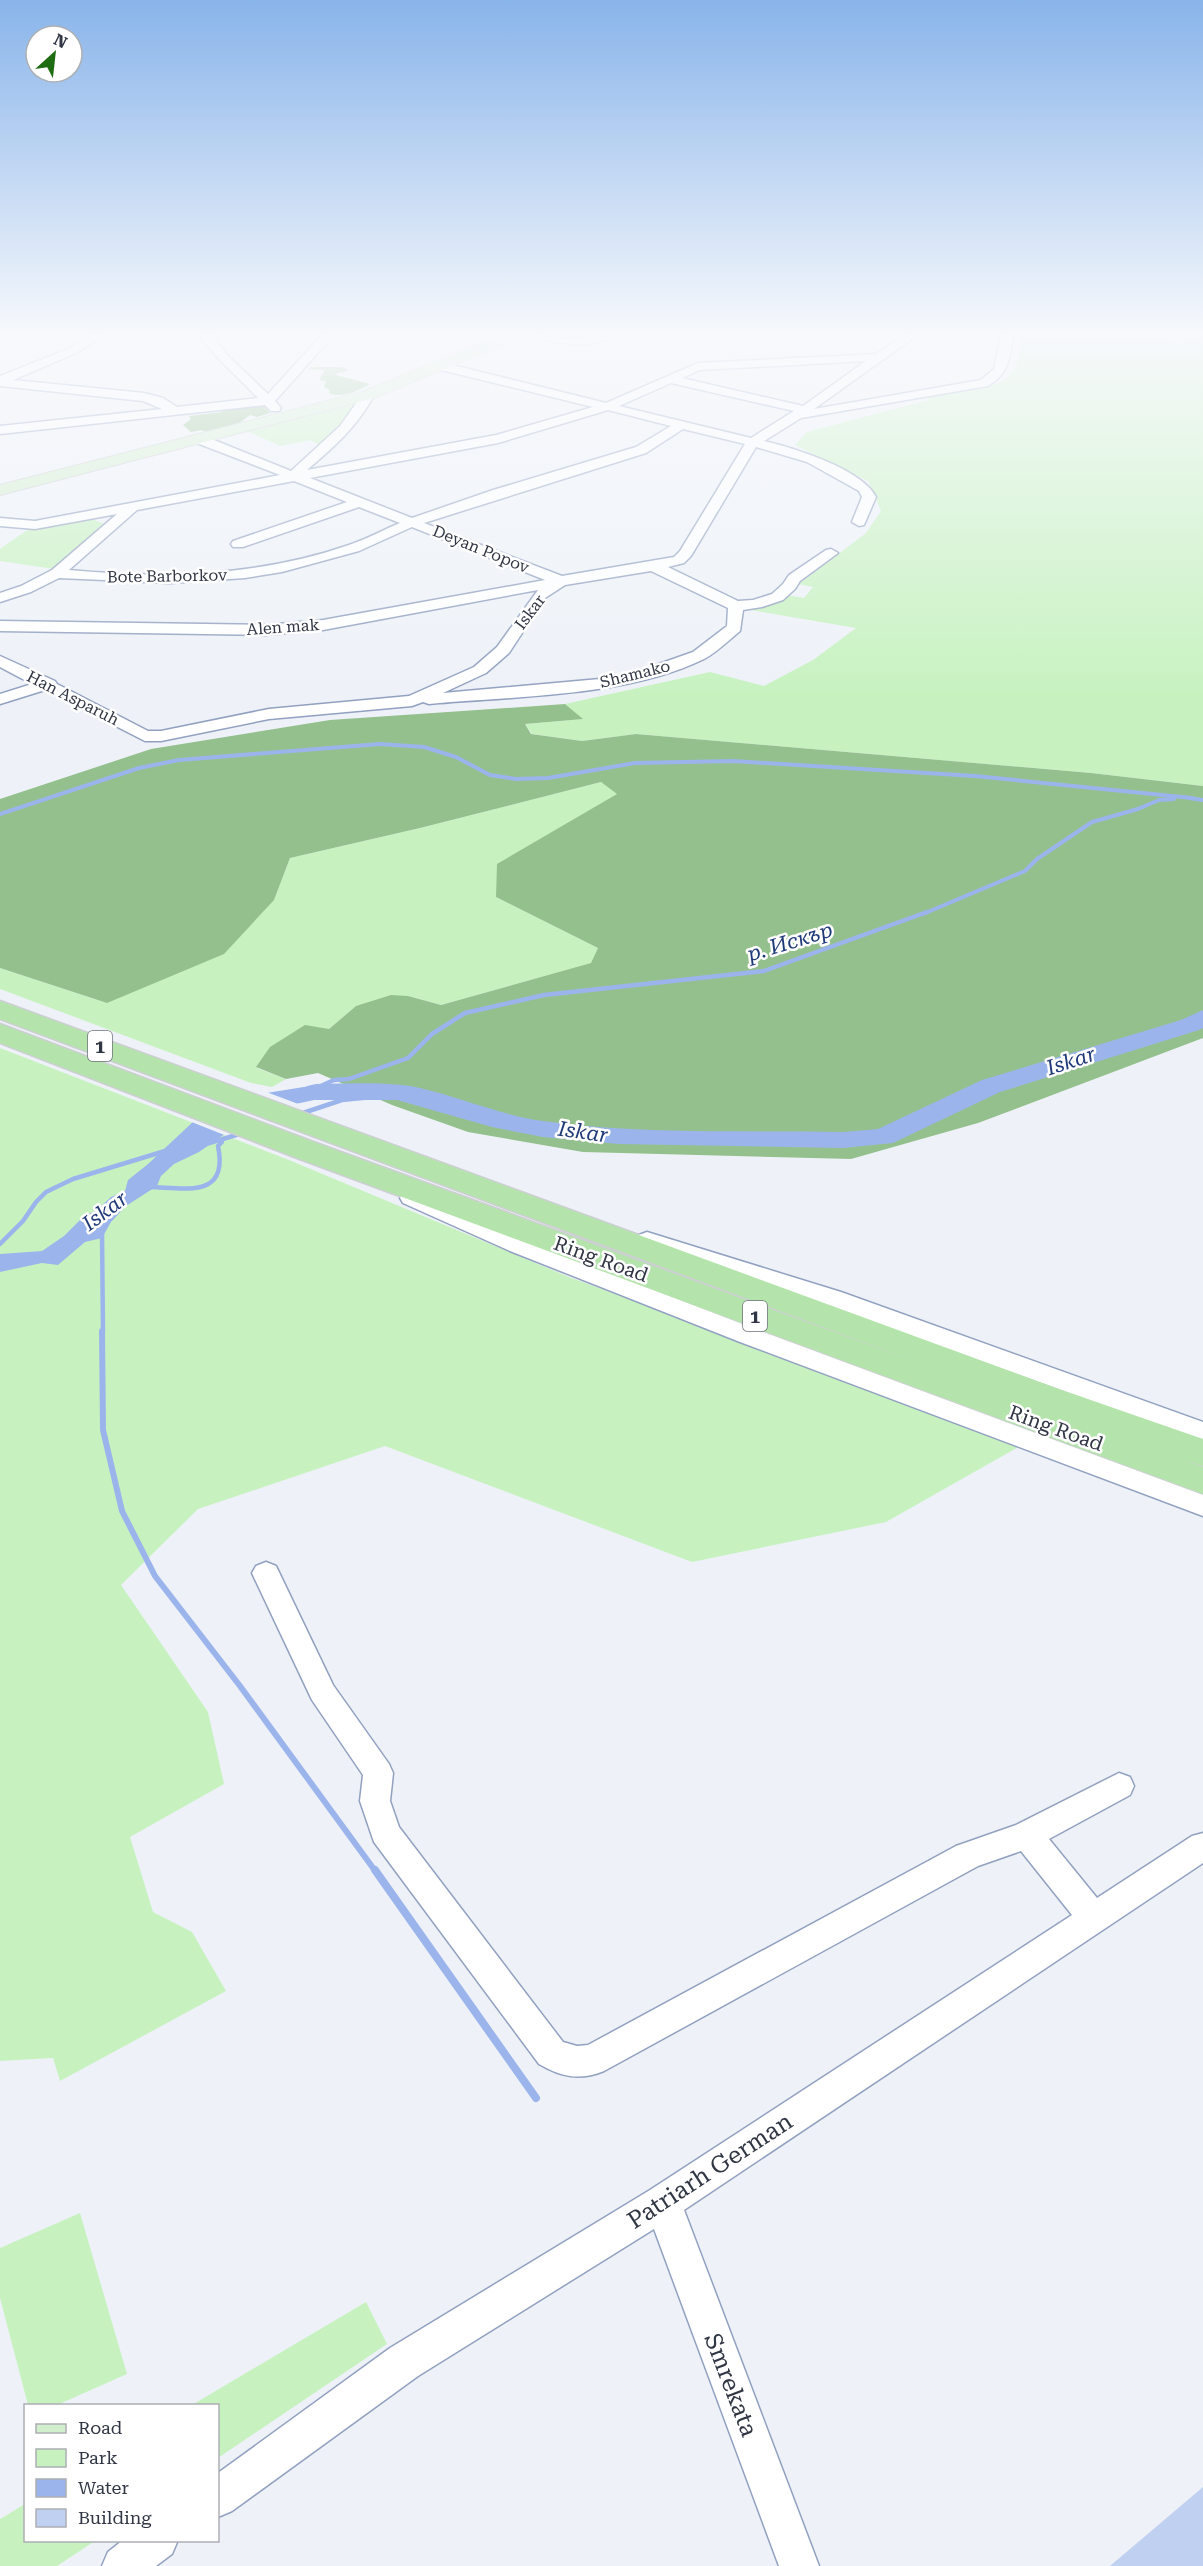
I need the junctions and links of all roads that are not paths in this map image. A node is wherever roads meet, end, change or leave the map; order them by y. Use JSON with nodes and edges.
{"nodes":[{"id":1,"x":134,"y":456,"type":"edge"},
{"id":2,"x":241,"y":456,"type":"edge"},
{"id":3,"x":315,"y":456,"type":"edge"},
{"id":4,"x":405,"y":456,"type":"edge"},
{"id":5,"x":627,"y":456,"type":"edge"},
{"id":6,"x":744,"y":456,"type":"edge"},
{"id":7,"x":803,"y":456,"type":"edge"},
{"id":8,"x":292,"y":476,"type":"junction"},
{"id":9,"x":0,"y":490,"type":"edge"},
{"id":10,"x":360,"y":502,"type":"junction"},
{"id":11,"x":132,"y":508,"type":"junction"},
{"id":12,"x":0,"y":522,"type":"edge"},
{"id":13,"x":413,"y":522,"type":"junction"},
{"id":14,"x":860,"y":522,"type":"dead end"},
{"id":15,"x":238,"y":544,"type":"dead end"},
{"id":16,"x":831,"y":553,"type":"dead end"},
{"id":17,"x":653,"y":566,"type":"junction"},
{"id":18,"x":57,"y":573,"type":"junction"},
{"id":19,"x":561,"y":581,"type":"junction"},
{"id":20,"x":0,"y":598,"type":"edge"},
{"id":21,"x":736,"y":606,"type":"junction"},
{"id":22,"x":0,"y":626,"type":"edge"},
{"id":23,"x":0,"y":661,"type":"edge"},
{"id":24,"x":49,"y":684,"type":"junction"},
{"id":25,"x":0,"y":699,"type":"edge"},
{"id":26,"x":412,"y":700,"type":"junction"},
{"id":27,"x":145,"y":736,"type":"joint"},
{"id":28,"x":0,"y":1009,"type":"edge"},
{"id":29,"x":0,"y":1033,"type":"edge"},
{"id":30,"x":308,"y":1151,"type":"junction"},
{"id":31,"x":418,"y":1162,"type":"junction"},
{"id":32,"x":1203,"y":1432,"type":"edge"},
{"id":33,"x":1203,"y":1453,"type":"edge"},
{"id":34,"x":1203,"y":1481,"type":"edge"},
{"id":35,"x":1203,"y":1506,"type":"edge"},
{"id":36,"x":266,"y":1573,"type":"dead end"},
{"id":37,"x":1119,"y":1786,"type":"dead end"},
{"id":38,"x":1027,"y":1835,"type":"junction"},
{"id":39,"x":1203,"y":1846,"type":"edge"},
{"id":40,"x":1094,"y":1918,"type":"junction"},
{"id":41,"x":663,"y":2204,"type":"junction"},
{"id":42,"x":219,"y":2496,"type":"edge"},
{"id":43,"x":157,"y":2542,"type":"edge"},
{"id":44,"x":122,"y":2566,"type":"edge"},
{"id":45,"x":799,"y":2566,"type":"edge"}],
"edges":[{"from":1,"to":9,"type":"main road"},
{"from":2,"to":8,"type":"street","name":"Deyan Popov"},
{"from":3,"to":8,"type":"street"},
{"from":4,"to":8,"type":"street"},
{"from":5,"to":13,"type":"street","name":"Bote Barborkov"},
{"from":6,"to":17,"type":"street","name":"Iskar"},
{"from":7,"to":14,"type":"street"},
{"from":8,"to":10,"type":"street","name":"Deyan Popov"},
{"from":8,"to":11,"type":"street"},
{"from":10,"to":13,"type":"street","name":"Deyan Popov"},
{"from":10,"to":15,"type":"street"},
{"from":11,"to":12,"type":"street"},
{"from":11,"to":18,"type":"street"},
{"from":13,"to":18,"type":"street","name":"Bote Barborkov"},
{"from":13,"to":19,"type":"street","name":"Deyan Popov"},
{"from":16,"to":21,"type":"street"},
{"from":17,"to":19,"type":"street","name":"Iskar"},
{"from":17,"to":21,"type":"street"},
{"from":18,"to":20,"type":"street"},
{"from":19,"to":22,"type":"street","name":"Alen mak"},
{"from":19,"to":26,"type":"street","name":"Iskar"},
{"from":21,"to":26,"type":"street","name":"Shamako"},
{"from":23,"to":24,"type":"street","name":"Han Asparuh"},
{"from":24,"to":25,"type":"street"},
{"from":24,"to":27,"type":"street","name":"Han Asparuh"},
{"from":26,"to":27,"type":"street","name":"Iskar"},
{"from":28,"to":31,"type":"highway","name":"Ring Road","number":"1"},
{"from":29,"to":30,"type":"highway","name":"Ring Road","number":"1"},
{"from":30,"to":34,"type":"highway","name":"Ring Road","number":"1"},
{"from":30,"to":35,"type":"street"},
{"from":31,"to":32,"type":"street"},
{"from":31,"to":33,"type":"highway","name":"Ring Road","number":"1"},
{"from":36,"to":38,"type":"street"},
{"from":37,"to":38,"type":"street"},
{"from":38,"to":40,"type":"street"},
{"from":39,"to":40,"type":"street","name":"Patriarh German"},
{"from":40,"to":41,"type":"street","name":"Patriarh German"},
{"from":41,"to":42,"type":"street","name":"Patriarh German"},
{"from":41,"to":45,"type":"street","name":"Smrekata"},
{"from":43,"to":44,"type":"street"}]}
